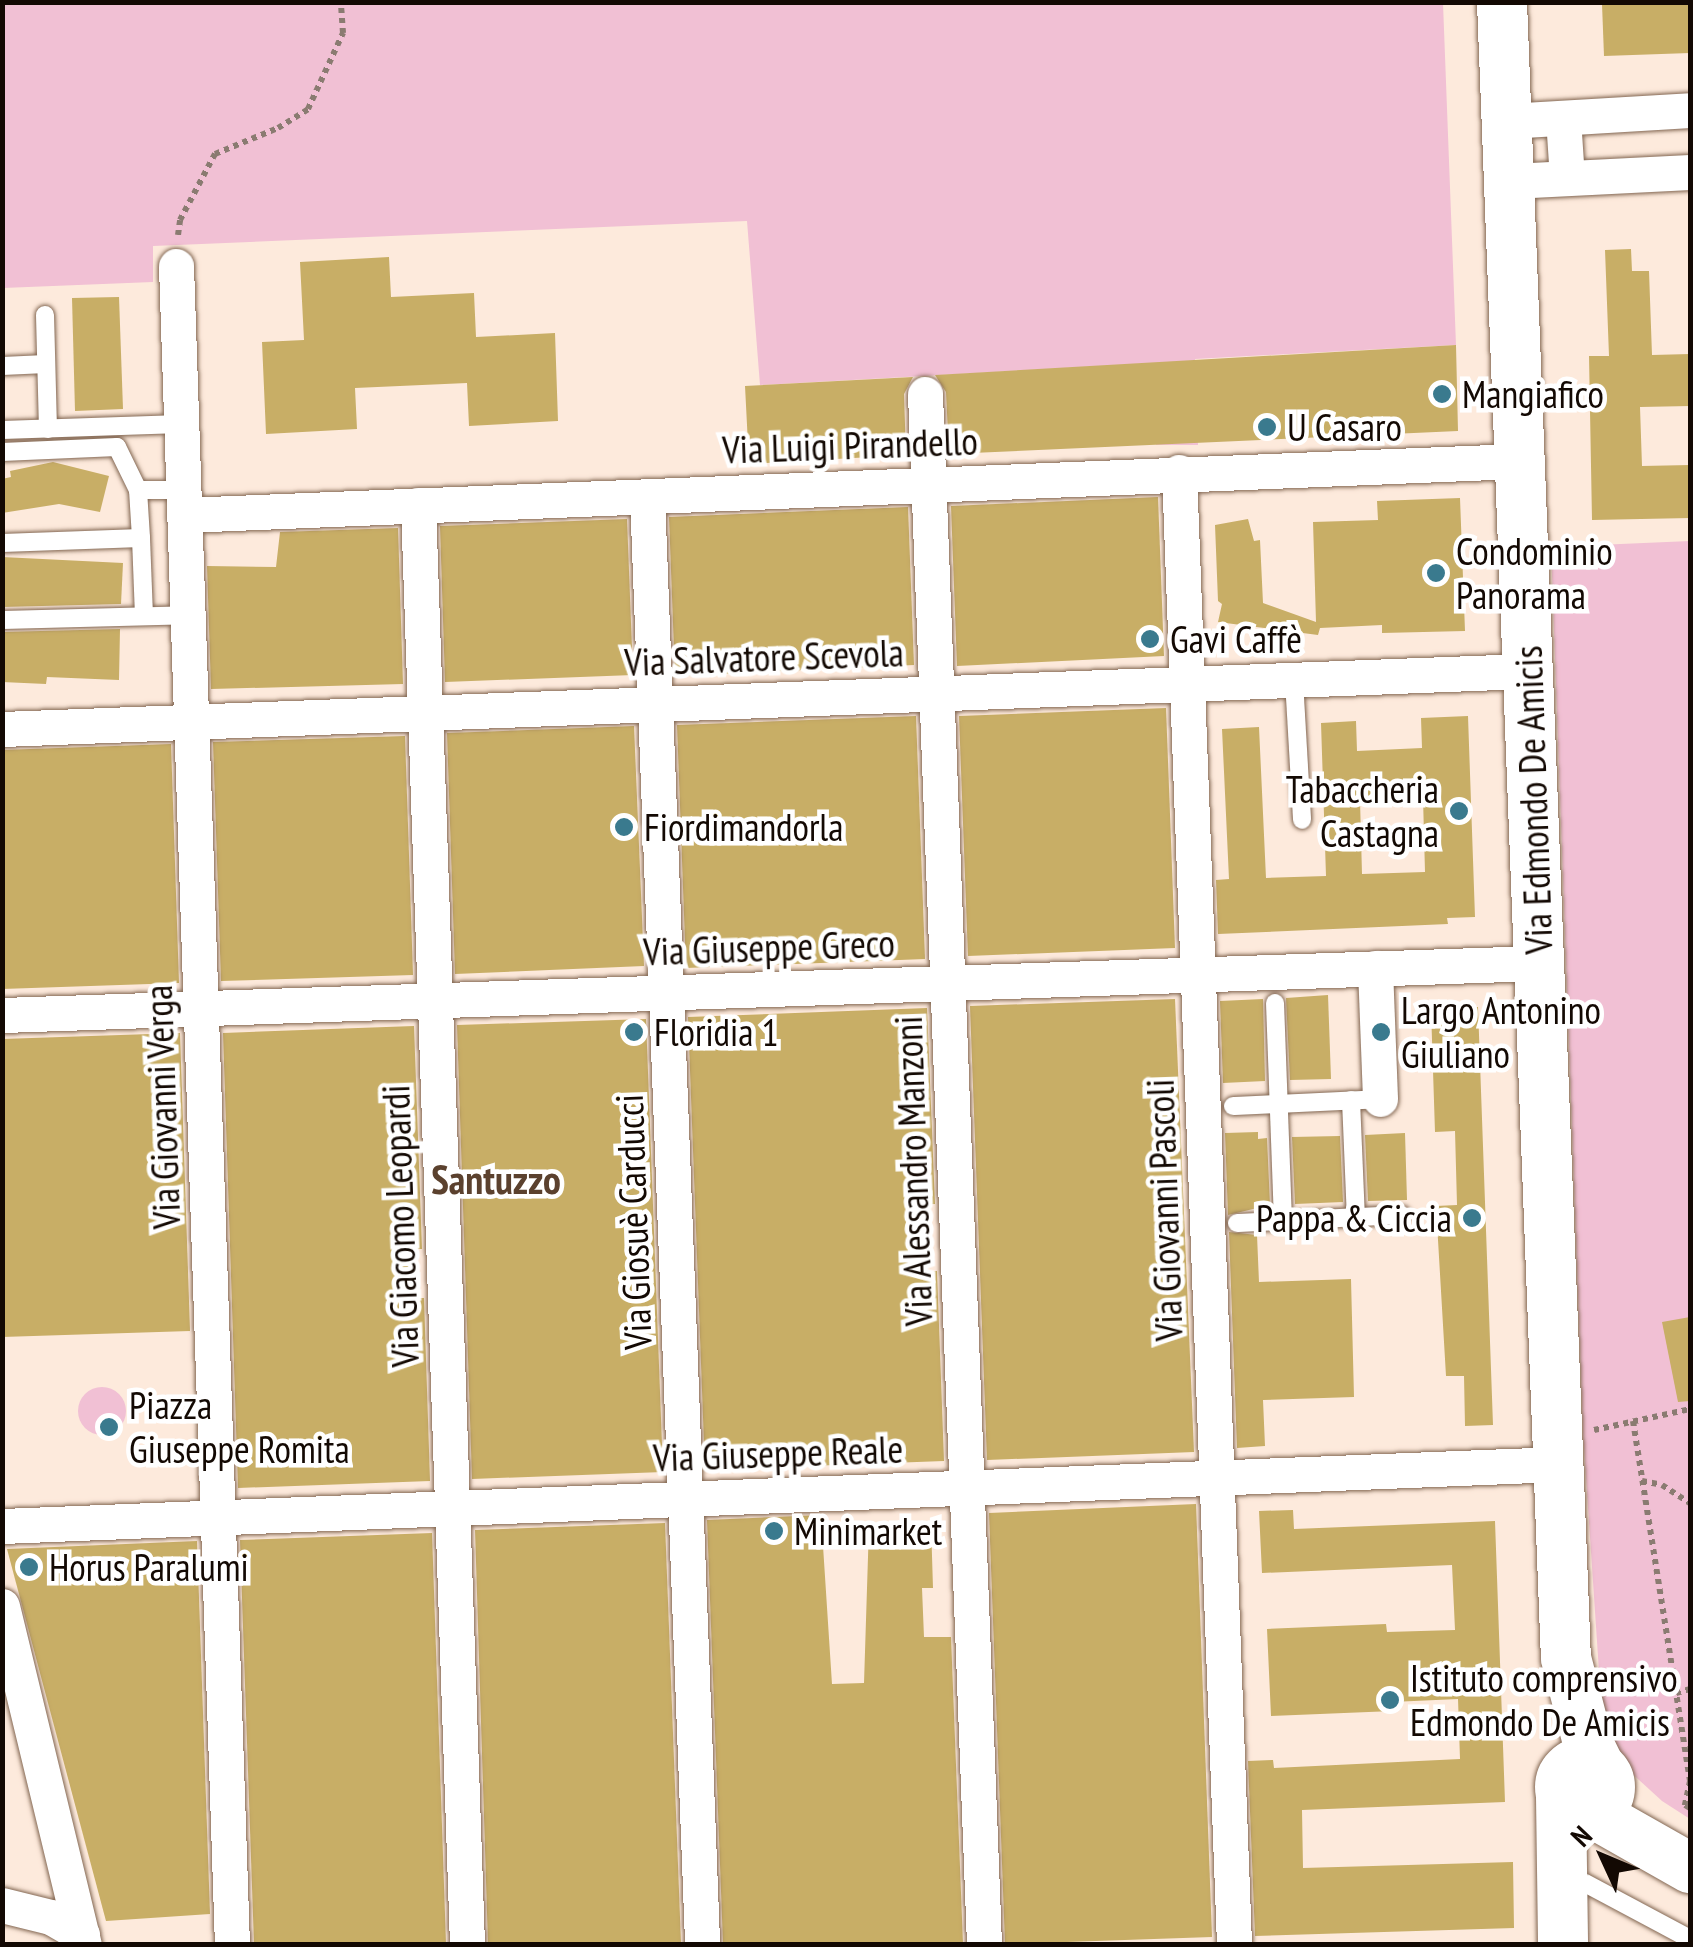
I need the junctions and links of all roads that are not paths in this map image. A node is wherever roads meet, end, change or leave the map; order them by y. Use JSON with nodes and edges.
{"nodes":[{"id":1,"x":1502,"y":2,"type":"edge"},
{"id":2,"x":1690,"y":110,"type":"edge"},
{"id":3,"x":1563,"y":118,"type":"junction"},
{"id":4,"x":1508,"y":121,"type":"junction"},
{"id":5,"x":1690,"y":172,"type":"edge"},
{"id":6,"x":1567,"y":178,"type":"junction"},
{"id":7,"x":1511,"y":181,"type":"junction"},
{"id":8,"x":176,"y":266,"type":"road end"},
{"id":9,"x":45,"y":315,"type":"dead end"},
{"id":10,"x":46,"y":364,"type":"junction"},
{"id":11,"x":2,"y":366,"type":"edge"},
{"id":12,"x":924,"y":394,"type":"dead end"},
{"id":13,"x":181,"y":424,"type":"junction"},
{"id":14,"x":48,"y":428,"type":"junction"},
{"id":15,"x":2,"y":430,"type":"edge"},
{"id":16,"x":2,"y":452,"type":"edge"},
{"id":17,"x":1519,"y":461,"type":"junction"},
{"id":18,"x":1179,"y":472,"type":"junction"},
{"id":19,"x":930,"y":484,"type":"junction"},
{"id":20,"x":138,"y":490,"type":"junction"},
{"id":21,"x":647,"y":496,"type":"junction"},
{"id":22,"x":184,"y":502,"type":"junction"},
{"id":23,"x":418,"y":505,"type":"junction"},
{"id":24,"x":141,"y":538,"type":"junction"},
{"id":25,"x":2,"y":543,"type":"edge"},
{"id":26,"x":188,"y":615,"type":"junction"},
{"id":27,"x":144,"y":616,"type":"junction"},
{"id":28,"x":2,"y":620,"type":"edge"},
{"id":29,"x":1528,"y":671,"type":"junction"},
{"id":30,"x":1294,"y":680,"type":"junction"},
{"id":31,"x":1186,"y":683,"type":"junction"},
{"id":32,"x":938,"y":693,"type":"junction"},
{"id":33,"x":658,"y":704,"type":"junction"},
{"id":34,"x":425,"y":710,"type":"junction"},
{"id":35,"x":191,"y":722,"type":"junction"},
{"id":36,"x":2,"y":729,"type":"edge"},
{"id":37,"x":1302,"y":820,"type":"dead end"},
{"id":38,"x":1539,"y":963,"type":"junction"},
{"id":39,"x":1374,"y":968,"type":"junction"},
{"id":40,"x":1198,"y":974,"type":"junction"},
{"id":41,"x":948,"y":983,"type":"junction"},
{"id":42,"x":667,"y":994,"type":"junction"},
{"id":43,"x":435,"y":1000,"type":"junction"},
{"id":44,"x":1274,"y":1004,"type":"dead end"},
{"id":45,"x":201,"y":1007,"type":"junction"},
{"id":46,"x":2,"y":1015,"type":"edge"},
{"id":47,"x":1366,"y":1100,"type":"junction"},
{"id":48,"x":1278,"y":1104,"type":"junction"},
{"id":49,"x":1233,"y":1106,"type":"dead end"},
{"id":50,"x":1402,"y":1215,"type":"dead end"},
{"id":51,"x":1356,"y":1218,"type":"junction"},
{"id":52,"x":1283,"y":1220,"type":"junction"},
{"id":53,"x":1237,"y":1223,"type":"dead end"},
{"id":54,"x":1557,"y":1464,"type":"junction"},
{"id":55,"x":1216,"y":1476,"type":"junction"},
{"id":56,"x":968,"y":1488,"type":"junction"},
{"id":57,"x":685,"y":1499,"type":"junction"},
{"id":58,"x":452,"y":1507,"type":"junction"},
{"id":59,"x":218,"y":1518,"type":"junction"},
{"id":60,"x":2,"y":1526,"type":"edge"},
{"id":61,"x":2,"y":1606,"type":"edge"},
{"id":62,"x":1585,"y":1791,"type":"junction"},
{"id":63,"x":1690,"y":1854,"type":"edge"},
{"id":64,"x":1690,"y":1868,"type":"edge"},
{"id":65,"x":1585,"y":1883,"type":"junction"},
{"id":66,"x":2,"y":1905,"type":"edge"},
{"id":67,"x":1690,"y":1939,"type":"edge"},
{"id":68,"x":83,"y":1940,"type":"edge"},
{"id":69,"x":232,"y":1944,"type":"edge"},
{"id":70,"x":467,"y":1944,"type":"edge"},
{"id":71,"x":702,"y":1944,"type":"edge"},
{"id":72,"x":984,"y":1944,"type":"edge"},
{"id":73,"x":1234,"y":1944,"type":"edge"},
{"id":74,"x":1563,"y":1944,"type":"edge"},
{"id":75,"x":1583,"y":1944,"type":"edge"}],
"edges":[{"from":1,"to":4,"type":"main road","name":"Via Edmondo De Amicis"},
{"from":2,"to":3,"type":"street"},
{"from":3,"to":4,"type":"street"},
{"from":3,"to":6,"type":"street"},
{"from":4,"to":7,"type":"main road","name":"Via Edmondo De Amicis"},
{"from":5,"to":6,"type":"street"},
{"from":6,"to":7,"type":"street"},
{"from":7,"to":17,"type":"main road","name":"Via Edmondo De Amicis"},
{"from":8,"to":13,"type":"street","name":"Via Giovanni Verga"},
{"from":9,"to":10,"type":"lane"},
{"from":10,"to":11,"type":"lane"},
{"from":10,"to":14,"type":"lane"},
{"from":12,"to":19,"type":"street","name":"Via Alessandro Manzoni"},
{"from":13,"to":14,"type":"lane"},
{"from":13,"to":22,"type":"street","name":"Via Giovanni Verga"},
{"from":14,"to":15,"type":"lane"},
{"from":16,"to":20,"type":"lane"},
{"from":17,"to":18,"type":"street","name":"Via Luigi Pirandello"},
{"from":17,"to":29,"type":"main road","name":"Via Edmondo De Amicis"},
{"from":18,"to":19,"type":"street","name":"Via Luigi Pirandello"},
{"from":18,"to":31,"type":"street","name":"Via Giovanni Pascoli"},
{"from":19,"to":21,"type":"street","name":"Via Luigi Pirandello"},
{"from":19,"to":32,"type":"street","name":"Via Alessandro Manzoni"},
{"from":20,"to":22,"type":"lane"},
{"from":20,"to":24,"type":"lane"},
{"from":21,"to":23,"type":"street","name":"Via Luigi Pirandello"},
{"from":21,"to":33,"type":"street","name":"Via Giosuè Carducci"},
{"from":22,"to":23,"type":"street","name":"Via Luigi Pirandello"},
{"from":22,"to":26,"type":"street","name":"Via Giovanni Verga"},
{"from":23,"to":34,"type":"street","name":"Via Giacomo Leopardi"},
{"from":24,"to":25,"type":"lane"},
{"from":24,"to":27,"type":"lane"},
{"from":26,"to":27,"type":"lane"},
{"from":26,"to":35,"type":"street","name":"Via Giovanni Verga"},
{"from":27,"to":28,"type":"lane"},
{"from":29,"to":30,"type":"street","name":"Via Salvatore Scevola"},
{"from":29,"to":38,"type":"main road","name":"Via Edmondo De Amicis"},
{"from":30,"to":31,"type":"street","name":"Via Salvatore Scevola"},
{"from":30,"to":37,"type":"lane"},
{"from":31,"to":32,"type":"street","name":"Via Salvatore Scevola"},
{"from":31,"to":40,"type":"street","name":"Via Giovanni Pascoli"},
{"from":32,"to":33,"type":"street","name":"Via Salvatore Scevola"},
{"from":32,"to":41,"type":"street","name":"Via Alessandro Manzoni"},
{"from":33,"to":34,"type":"street","name":"Via Salvatore Scevola"},
{"from":33,"to":42,"type":"street","name":"Via Giosuè Carducci"},
{"from":34,"to":35,"type":"street","name":"Via Salvatore Scevola"},
{"from":34,"to":43,"type":"street","name":"Via Giacomo Leopardi"},
{"from":35,"to":36,"type":"street","name":"Via Salvatore Scevola"},
{"from":35,"to":45,"type":"street","name":"Via Giovanni Verga"},
{"from":38,"to":39,"type":"street","name":"Via Giuseppe Greco"},
{"from":38,"to":54,"type":"main road","name":"Via Edmondo De Amicis"},
{"from":39,"to":40,"type":"street","name":"Via Giuseppe Greco"},
{"from":39,"to":47,"type":"street"},
{"from":40,"to":41,"type":"street","name":"Via Giuseppe Greco"},
{"from":40,"to":55,"type":"street","name":"Via Giovanni Pascoli"},
{"from":41,"to":42,"type":"street","name":"Via Giuseppe Greco"},
{"from":41,"to":56,"type":"street","name":"Via Alessandro Manzoni"},
{"from":42,"to":43,"type":"street","name":"Via Giuseppe Greco"},
{"from":42,"to":57,"type":"street","name":"Via Giosuè Carducci"},
{"from":43,"to":45,"type":"street","name":"Via Giuseppe Greco"},
{"from":43,"to":58,"type":"street","name":"Via Giacomo Leopardi"},
{"from":44,"to":48,"type":"lane"},
{"from":45,"to":46,"type":"street","name":"Via Giuseppe Greco"},
{"from":45,"to":59,"type":"street","name":"Via Giovanni Verga"},
{"from":47,"to":48,"type":"lane"},
{"from":47,"to":51,"type":"lane"},
{"from":48,"to":49,"type":"lane"},
{"from":48,"to":52,"type":"lane"},
{"from":50,"to":51,"type":"lane"},
{"from":51,"to":52,"type":"lane"},
{"from":52,"to":53,"type":"lane"},
{"from":54,"to":55,"type":"street","name":"Via Giuseppe Reale"},
{"from":54,"to":62,"type":"main road","name":"Via Edmondo De Amicis"},
{"from":55,"to":56,"type":"street","name":"Via Giuseppe Reale"},
{"from":55,"to":73,"type":"street","name":"Via Giovanni Pascoli"},
{"from":56,"to":57,"type":"street","name":"Via Giuseppe Reale"},
{"from":56,"to":72,"type":"street","name":"Via Alessandro Manzoni"},
{"from":57,"to":58,"type":"street","name":"Via Giuseppe Reale"},
{"from":57,"to":71,"type":"street","name":"Via Giosuè Carducci"},
{"from":58,"to":59,"type":"street","name":"Via Giuseppe Reale"},
{"from":58,"to":70,"type":"street","name":"Via Giacomo Leopardi"},
{"from":59,"to":60,"type":"street","name":"Via Giuseppe Reale"},
{"from":59,"to":69,"type":"street","name":"Via Giovanni Verga"},
{"from":61,"to":68,"type":"street"},
{"from":62,"to":63,"type":"main road"},
{"from":62,"to":64,"type":"main road"},
{"from":62,"to":65,"type":"main road"},
{"from":62,"to":74,"type":"main road"},
{"from":65,"to":67,"type":"lane"},
{"from":65,"to":75,"type":"main road"},
{"from":66,"to":68,"type":"street"}]}
